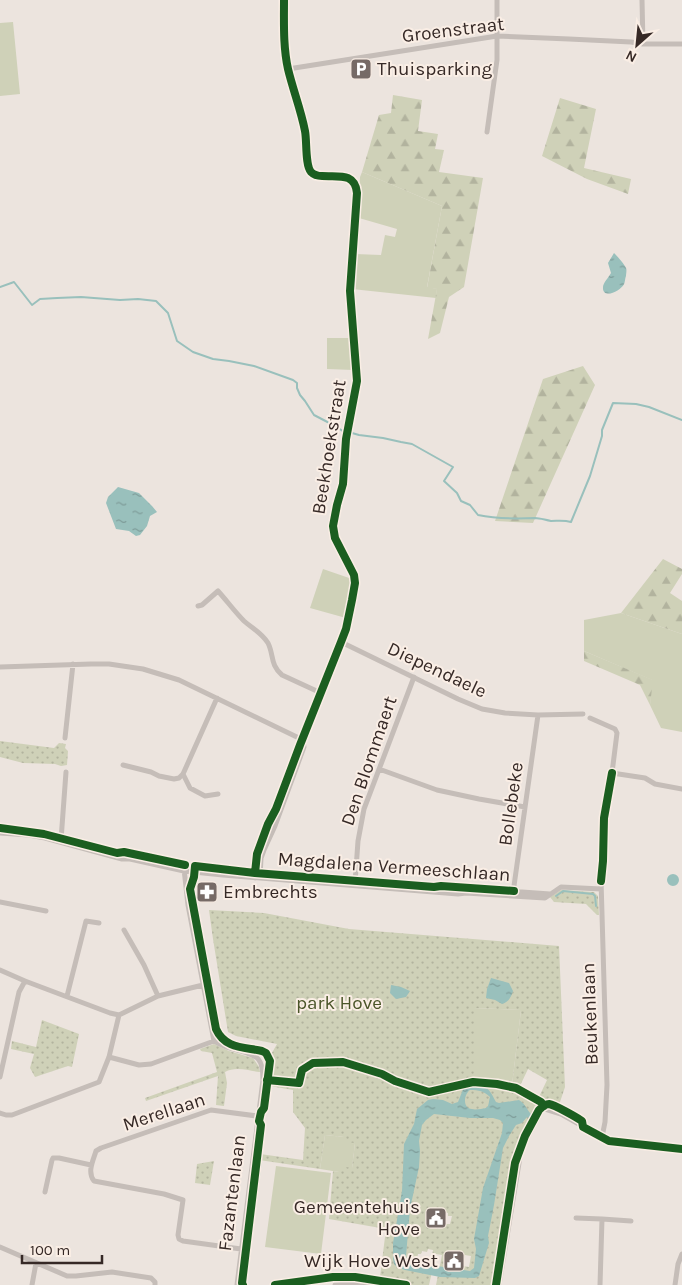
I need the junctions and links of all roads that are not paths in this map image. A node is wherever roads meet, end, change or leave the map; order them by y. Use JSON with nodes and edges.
{"nodes":[{"id":1,"x":284,"y":0,"type":"edge"},
{"id":2,"x":497,"y":0,"type":"edge"},
{"id":3,"x":642,"y":0,"type":"edge"},
{"id":4,"x":497,"y":36,"type":"junction"},
{"id":5,"x":643,"y":44,"type":"junction"},
{"id":6,"x":682,"y":44,"type":"edge"},
{"id":7,"x":288,"y":69,"type":"junction"},
{"id":8,"x":487,"y":132,"type":"dead end"},
{"id":9,"x":198,"y":606,"type":"dead end"},
{"id":10,"x":341,"y":642,"type":"junction"},
{"id":11,"x":73,"y":664,"type":"junction"},
{"id":12,"x":0,"y":667,"type":"edge"},
{"id":13,"x":414,"y":677,"type":"junction"},
{"id":14,"x":321,"y":693,"type":"junction"},
{"id":15,"x":217,"y":698,"type":"junction"},
{"id":16,"x":583,"y":714,"type":"dead end"},
{"id":17,"x":538,"y":715,"type":"junction"},
{"id":18,"x":590,"y":718,"type":"dead end"},
{"id":19,"x":65,"y":738,"type":"dead end"},
{"id":20,"x":303,"y":740,"type":"junction"},
{"id":21,"x":123,"y":765,"type":"dead end"},
{"id":22,"x":379,"y":769,"type":"junction"},
{"id":23,"x":66,"y":772,"type":"dead end"},
{"id":24,"x":612,"y":773,"type":"junction"},
{"id":25,"x":183,"y":774,"type":"junction"},
{"id":26,"x":682,"y":789,"type":"edge"},
{"id":27,"x":218,"y":794,"type":"dead end"},
{"id":28,"x":525,"y":807,"type":"junction"},
{"id":29,"x":0,"y":828,"type":"edge"},
{"id":30,"x":0,"y":833,"type":"edge"},
{"id":31,"x":61,"y":841,"type":"junction"},
{"id":32,"x":184,"y":868,"type":"junction"},
{"id":33,"x":258,"y":875,"type":"junction"},
{"id":34,"x":355,"y":883,"type":"junction"},
{"id":35,"x":601,"y":889,"type":"junction"},
{"id":36,"x":513,"y":894,"type":"junction"},
{"id":37,"x":0,"y":902,"type":"edge"},
{"id":38,"x":46,"y":911,"type":"dead end"},
{"id":39,"x":99,"y":923,"type":"dead end"},
{"id":40,"x":124,"y":930,"type":"dead end"},
{"id":41,"x":0,"y":970,"type":"edge"},
{"id":42,"x":25,"y":981,"type":"junction"},
{"id":43,"x":203,"y":985,"type":"junction"},
{"id":44,"x":67,"y":996,"type":"junction"},
{"id":45,"x":158,"y":996,"type":"junction"},
{"id":46,"x":119,"y":1015,"type":"junction"},
{"id":47,"x":214,"y":1041,"type":"junction"},
{"id":48,"x":109,"y":1057,"type":"junction"},
{"id":49,"x":1,"y":1064,"type":"edge"},
{"id":50,"x":0,"y":1077,"type":"edge"},
{"id":51,"x":0,"y":1114,"type":"edge"},
{"id":52,"x":257,"y":1116,"type":"junction"},
{"id":53,"x":602,"y":1137,"type":"junction"},
{"id":54,"x":682,"y":1149,"type":"edge"},
{"id":55,"x":92,"y":1165,"type":"junction"},
{"id":56,"x":45,"y":1192,"type":"dead end"},
{"id":57,"x":576,"y":1218,"type":"dead end"},
{"id":58,"x":602,"y":1219,"type":"junction"},
{"id":59,"x":631,"y":1221,"type":"dead end"},
{"id":60,"x":0,"y":1247,"type":"edge"},
{"id":61,"x":242,"y":1249,"type":"junction"},
{"id":62,"x":682,"y":1254,"type":"edge"},
{"id":63,"x":36,"y":1263,"type":"junction"},
{"id":64,"x":32,"y":1285,"type":"edge"},
{"id":65,"x":156,"y":1285,"type":"edge"},
{"id":66,"x":237,"y":1285,"type":"edge"},
{"id":67,"x":335,"y":1285,"type":"edge"},
{"id":68,"x":371,"y":1285,"type":"edge"},
{"id":69,"x":499,"y":1285,"type":"edge"},
{"id":70,"x":600,"y":1285,"type":"edge"},
{"id":71,"x":675,"y":1285,"type":"edge"}],
"edges":[{"from":1,"to":7,"type":"street","name":"Beekhoekstraat"},
{"from":2,"to":4,"type":"street"},
{"from":3,"to":5,"type":"street"},
{"from":4,"to":5,"type":"street","name":"Groenstraat"},
{"from":4,"to":7,"type":"street","name":"Groenstraat"},
{"from":4,"to":8,"type":"street"},
{"from":5,"to":6,"type":"street","name":"Groenstraat"},
{"from":7,"to":10,"type":"street","name":"Beekhoekstraat"},
{"from":9,"to":14,"type":"street"},
{"from":10,"to":13,"type":"street","name":"Diependaele"},
{"from":10,"to":14,"type":"street"},
{"from":11,"to":12,"type":"street"},
{"from":11,"to":15,"type":"street"},
{"from":11,"to":19,"type":"street"},
{"from":13,"to":17,"type":"street","name":"Diependaele"},
{"from":13,"to":22,"type":"street","name":"Den Blommaert"},
{"from":14,"to":20,"type":"street"},
{"from":15,"to":20,"type":"street"},
{"from":15,"to":25,"type":"street"},
{"from":16,"to":17,"type":"street","name":"Diependaele"},
{"from":17,"to":28,"type":"street","name":"Bollebeke"},
{"from":18,"to":24,"type":"street","name":"Beukenlaan"},
{"from":20,"to":33,"type":"street"},
{"from":21,"to":25,"type":"street"},
{"from":22,"to":28,"type":"street"},
{"from":22,"to":34,"type":"street","name":"Den Blommaert"},
{"from":23,"to":31,"type":"street"},
{"from":24,"to":26,"type":"street"},
{"from":24,"to":35,"type":"street","name":"Beukenlaan"},
{"from":25,"to":27,"type":"street"},
{"from":28,"to":36,"type":"street","name":"Bollebeke"},
{"from":29,"to":31,"type":"street","name":"Magdalena Vermeeschlaan"},
{"from":30,"to":31,"type":"street","name":"Magdalena Vermeeschlaan"},
{"from":31,"to":32,"type":"street","name":"Magdalena Vermeeschlaan"},
{"from":32,"to":33,"type":"street","name":"Magdalena Vermeeschlaan"},
{"from":32,"to":43,"type":"street"},
{"from":33,"to":34,"type":"street","name":"Magdalena Vermeeschlaan"},
{"from":34,"to":36,"type":"street","name":"Magdalena Vermeeschlaan"},
{"from":35,"to":36,"type":"street","name":"Magdalena Vermeeschlaan"},
{"from":35,"to":53,"type":"street","name":"Beukenlaan"},
{"from":37,"to":38,"type":"street"},
{"from":39,"to":44,"type":"street"},
{"from":40,"to":45,"type":"street"},
{"from":41,"to":42,"type":"street"},
{"from":42,"to":44,"type":"street"},
{"from":42,"to":49,"type":"street"},
{"from":43,"to":45,"type":"street"},
{"from":43,"to":47,"type":"street"},
{"from":44,"to":46,"type":"street"},
{"from":45,"to":46,"type":"street"},
{"from":46,"to":48,"type":"street"},
{"from":47,"to":48,"type":"street"},
{"from":47,"to":52,"type":"street","name":"Fazantenlaan"},
{"from":48,"to":51,"type":"street"},
{"from":49,"to":50,"type":"street"},
{"from":52,"to":55,"type":"street","name":"Merellaan"},
{"from":52,"to":61,"type":"street","name":"Fazantenlaan"},
{"from":53,"to":54,"type":"street"},
{"from":53,"to":69,"type":"street"},
{"from":55,"to":56,"type":"street"},
{"from":55,"to":61,"type":"street"},
{"from":57,"to":58,"type":"street"},
{"from":58,"to":59,"type":"street"},
{"from":58,"to":70,"type":"street"},
{"from":60,"to":63,"type":"street"},
{"from":61,"to":66,"type":"street","name":"Fazantenlaan"},
{"from":62,"to":71,"type":"street"},
{"from":63,"to":64,"type":"street"},
{"from":63,"to":65,"type":"street"},
{"from":67,"to":68,"type":"street"}]}
